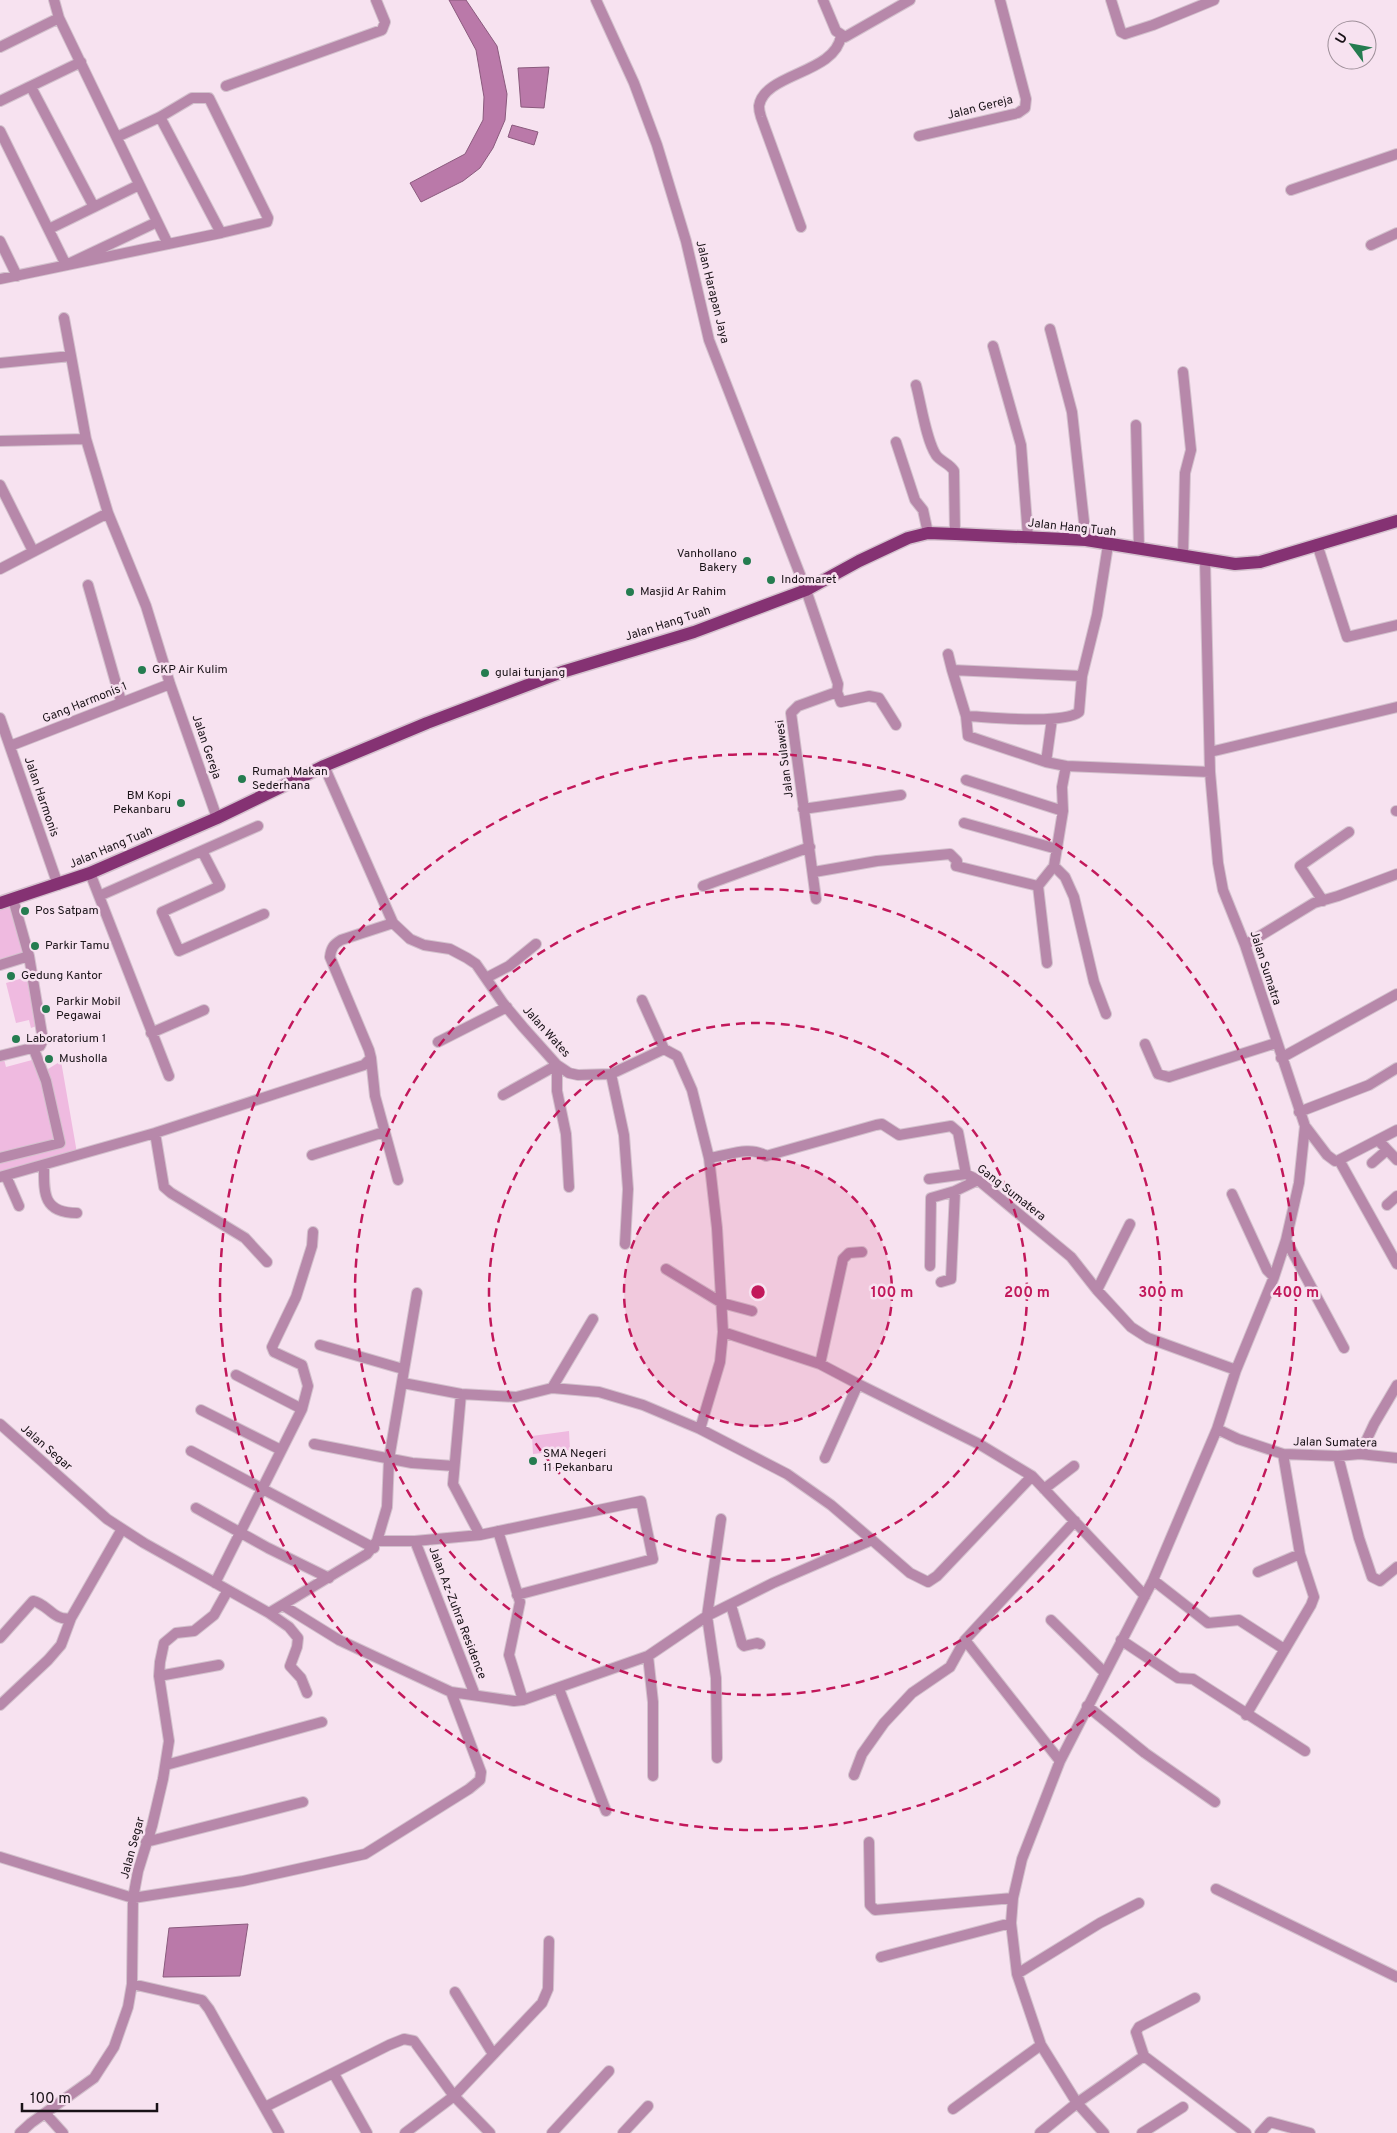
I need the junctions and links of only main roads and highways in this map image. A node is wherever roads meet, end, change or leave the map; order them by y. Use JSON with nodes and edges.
{"nodes":[{"id":1,"x":1397,"y":521,"type":"edge"},
{"id":2,"x":0,"y":903,"type":"edge"}],
"edges":[{"from":1,"to":2,"type":"main road","name":"Jalan Hang Tuah"}]}
